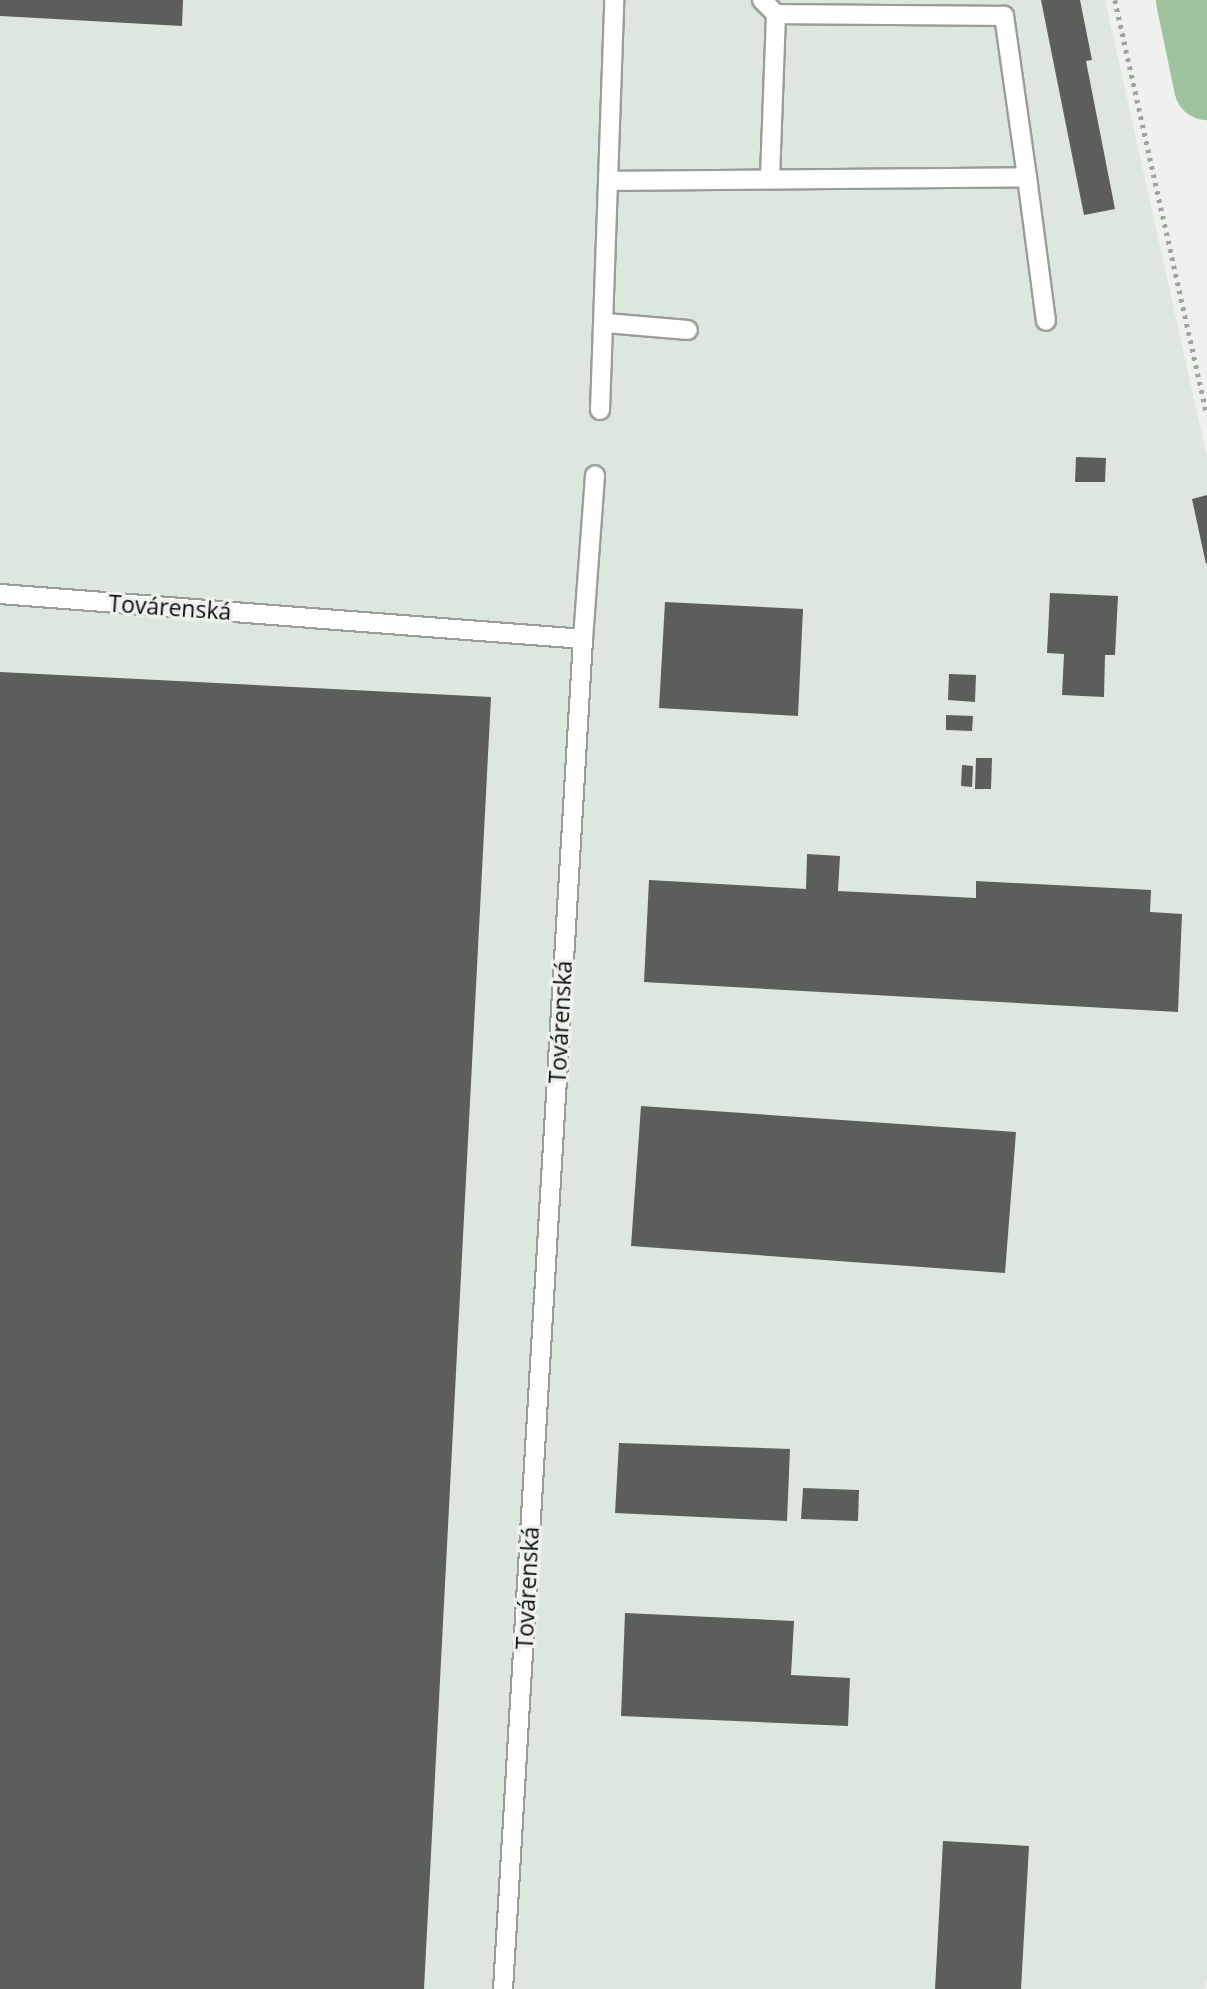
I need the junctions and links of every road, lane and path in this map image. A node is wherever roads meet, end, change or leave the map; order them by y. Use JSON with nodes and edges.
{"nodes":[{"id":1,"x":614,"y":0,"type":"edge"},
{"id":2,"x":762,"y":0,"type":"edge"},
{"id":3,"x":1115,"y":0,"type":"edge"},
{"id":4,"x":776,"y":14,"type":"junction"},
{"id":5,"x":771,"y":176,"type":"junction"},
{"id":6,"x":1027,"y":177,"type":"junction"},
{"id":7,"x":609,"y":181,"type":"junction"},
{"id":8,"x":1046,"y":321,"type":"dead end"},
{"id":9,"x":606,"y":323,"type":"junction"},
{"id":10,"x":688,"y":330,"type":"dead end"},
{"id":11,"x":600,"y":410,"type":"dead end"},
{"id":12,"x":1207,"y":415,"type":"edge"},
{"id":13,"x":595,"y":475,"type":"dead end"},
{"id":14,"x":0,"y":594,"type":"edge"},
{"id":15,"x":583,"y":639,"type":"junction"},
{"id":16,"x":503,"y":1989,"type":"edge"}],
"edges":[{"from":1,"to":7,"type":"lane"},
{"from":2,"to":4,"type":"lane"},
{"from":3,"to":12,"type":"path"},
{"from":4,"to":5,"type":"lane"},
{"from":4,"to":6,"type":"lane"},
{"from":5,"to":6,"type":"lane"},
{"from":5,"to":7,"type":"lane"},
{"from":6,"to":8,"type":"lane"},
{"from":7,"to":9,"type":"lane"},
{"from":9,"to":10,"type":"lane"},
{"from":9,"to":11,"type":"lane"},
{"from":13,"to":15,"type":"lane"},
{"from":14,"to":15,"type":"lane","name":"Továrenská"},
{"from":15,"to":16,"type":"lane","name":"Továrenská"}]}
